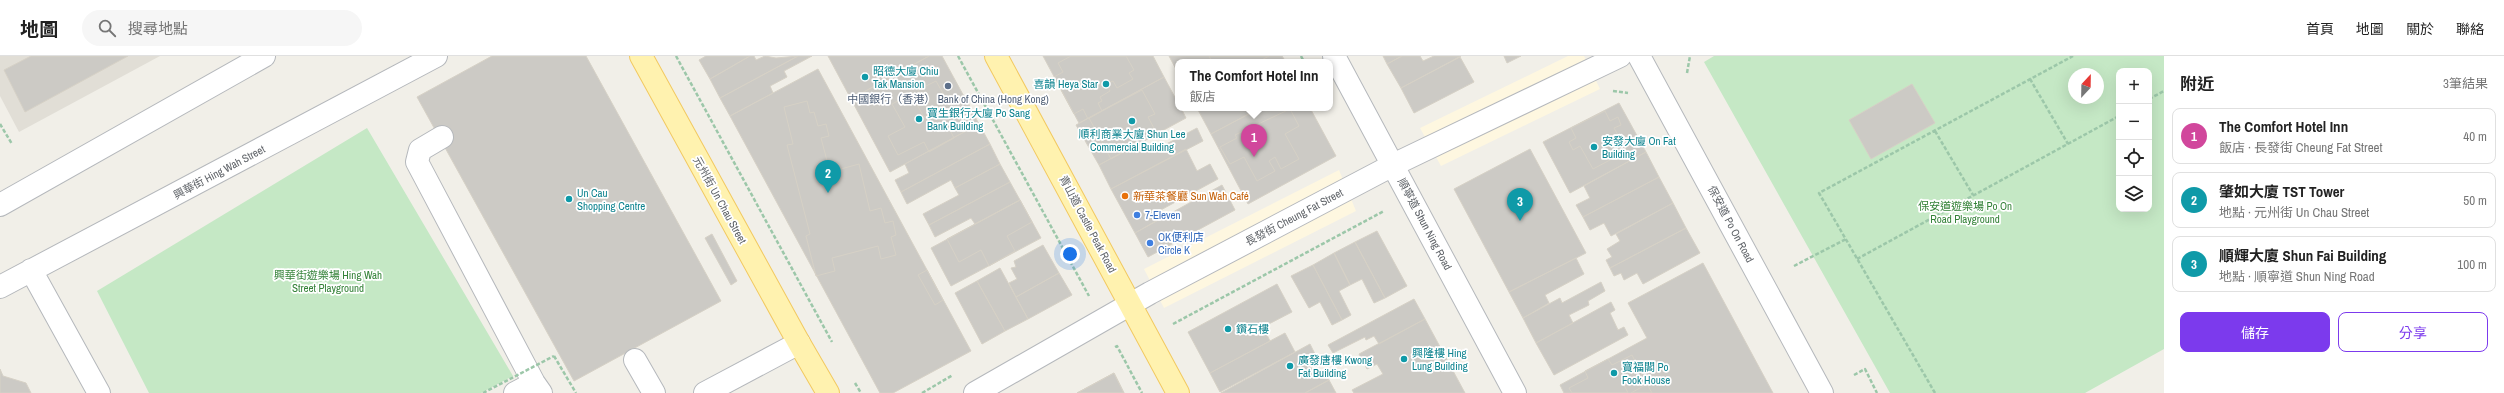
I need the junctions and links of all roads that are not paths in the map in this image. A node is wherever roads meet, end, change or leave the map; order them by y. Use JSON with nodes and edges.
{"nodes":[{"id":1,"x":264,"y":56,"type":"edge"},
{"id":2,"x":436,"y":56,"type":"edge"},
{"id":3,"x":641,"y":56,"type":"edge"},
{"id":4,"x":996,"y":56,"type":"edge"},
{"id":5,"x":1334,"y":56,"type":"edge"},
{"id":6,"x":1620,"y":56,"type":"edge"},
{"id":7,"x":1639,"y":56,"type":"edge"},
{"id":8,"x":442,"y":137,"type":"dead end"},
{"id":9,"x":1393,"y":165,"type":"junction"},
{"id":10,"x":0,"y":205,"type":"edge"},
{"id":11,"x":31,"y":270,"type":"junction"},
{"id":12,"x":0,"y":287,"type":"edge"},
{"id":13,"x":1131,"y":304,"type":"junction"},
{"id":14,"x":799,"y":343,"type":"junction"},
{"id":15,"x":635,"y":360,"type":"dead end"},
{"id":16,"x":530,"y":390,"type":"edge"},
{"id":17,"x":99,"y":393,"type":"edge"},
{"id":18,"x":654,"y":393,"type":"edge"},
{"id":19,"x":705,"y":393,"type":"edge"},
{"id":20,"x":828,"y":393,"type":"edge"},
{"id":21,"x":975,"y":393,"type":"edge"},
{"id":22,"x":1178,"y":393,"type":"edge"},
{"id":23,"x":1515,"y":393,"type":"edge"},
{"id":24,"x":1822,"y":393,"type":"edge"}],
"edges":[{"from":1,"to":10,"type":"street"},
{"from":2,"to":11,"type":"street","name":"興華街 Hing Wah Street"},
{"from":3,"to":14,"type":"main road","name":"元州街 Un Chau Street"},
{"from":4,"to":13,"type":"main road","name":"青山道 Castle Peak Road"},
{"from":5,"to":9,"type":"street","name":"順寧道 Shun Ning Road"},
{"from":6,"to":9,"type":"street","name":"長發街 Cheung Fat Street"},
{"from":7,"to":24,"type":"street","name":"保安道 Po On Road"},
{"from":8,"to":16,"type":"street"},
{"from":9,"to":13,"type":"street","name":"長發街 Cheung Fat Street"},
{"from":9,"to":23,"type":"street","name":"順寧道 Shun Ning Road"},
{"from":11,"to":12,"type":"street","name":"興華街 Hing Wah Street"},
{"from":11,"to":17,"type":"street"},
{"from":13,"to":21,"type":"street","name":"長發街 Cheung Fat Street"},
{"from":13,"to":22,"type":"main road","name":"青山道 Castle Peak Road"},
{"from":14,"to":19,"type":"street"},
{"from":14,"to":20,"type":"main road","name":"元州街 Un Chau Street"},
{"from":15,"to":18,"type":"street"}]}
